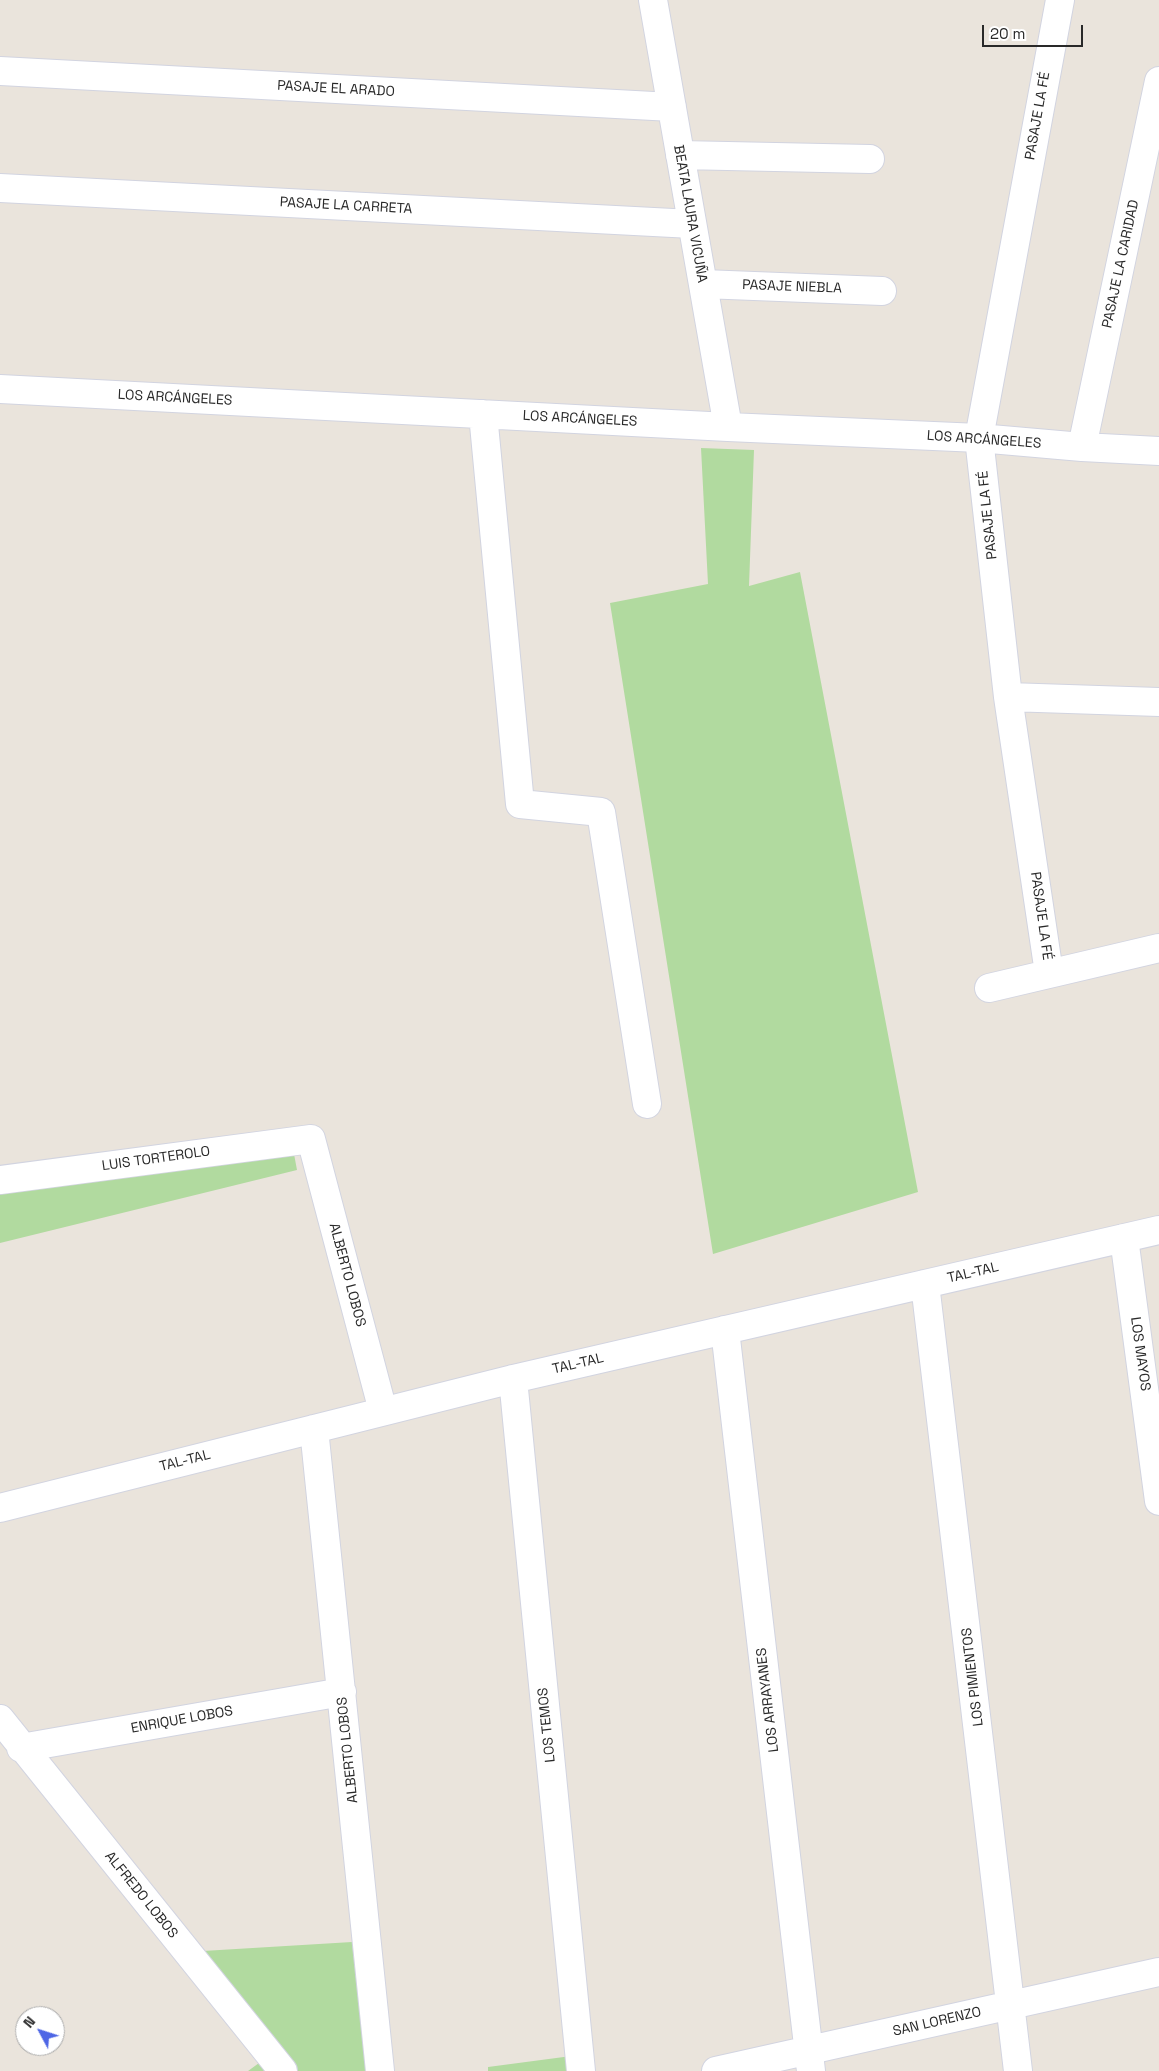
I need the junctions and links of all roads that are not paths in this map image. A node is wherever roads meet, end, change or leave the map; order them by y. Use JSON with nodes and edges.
{"nodes":[{"id":1,"x":653,"y":0,"type":"edge"},
{"id":2,"x":1060,"y":0,"type":"edge"},
{"id":3,"x":0,"y":71,"type":"edge"},
{"id":4,"x":1159,"y":82,"type":"edge"},
{"id":5,"x":672,"y":107,"type":"junction"},
{"id":6,"x":680,"y":155,"type":"junction"},
{"id":7,"x":870,"y":159,"type":"dead end"},
{"id":8,"x":0,"y":188,"type":"edge"},
{"id":9,"x":692,"y":224,"type":"junction"},
{"id":10,"x":702,"y":284,"type":"junction"},
{"id":11,"x":882,"y":291,"type":"dead end"},
{"id":12,"x":0,"y":389,"type":"edge"},
{"id":13,"x":483,"y":414,"type":"junction"},
{"id":14,"x":728,"y":427,"type":"junction"},
{"id":15,"x":979,"y":438,"type":"junction"},
{"id":16,"x":1082,"y":447,"type":"junction"},
{"id":17,"x":1159,"y":451,"type":"edge"},
{"id":18,"x":1008,"y":697,"type":"junction"},
{"id":19,"x":1159,"y":702,"type":"edge"},
{"id":20,"x":1159,"y":948,"type":"edge"},
{"id":21,"x":1049,"y":973,"type":"junction"},
{"id":22,"x":989,"y":988,"type":"dead end"},
{"id":23,"x":647,"y":1104,"type":"dead end"},
{"id":24,"x":311,"y":1139,"type":"joint"},
{"id":25,"x":0,"y":1180,"type":"edge"},
{"id":26,"x":1159,"y":1230,"type":"edge"},
{"id":27,"x":1124,"y":1238,"type":"junction"},
{"id":28,"x":925,"y":1284,"type":"junction"},
{"id":29,"x":725,"y":1330,"type":"junction"},
{"id":30,"x":513,"y":1379,"type":"junction"},
{"id":31,"x":383,"y":1411,"type":"junction"},
{"id":32,"x":314,"y":1428,"type":"junction"},
{"id":33,"x":1159,"y":1500,"type":"edge"},
{"id":34,"x":0,"y":1508,"type":"edge"},
{"id":35,"x":342,"y":1692,"type":"junction"},
{"id":36,"x":0,"y":1719,"type":"edge"},
{"id":37,"x":21,"y":1748,"type":"junction"},
{"id":38,"x":1159,"y":1972,"type":"edge"},
{"id":39,"x":1012,"y":2005,"type":"junction"},
{"id":40,"x":810,"y":2061,"type":"edge"},
{"id":41,"x":283,"y":2071,"type":"edge"},
{"id":42,"x":379,"y":2071,"type":"edge"},
{"id":43,"x":581,"y":2071,"type":"edge"},
{"id":44,"x":716,"y":2071,"type":"edge"},
{"id":45,"x":1018,"y":2071,"type":"edge"}],
"edges":[{"from":1,"to":5,"type":"street","name":"BEATA LAURA VICUÑA"},
{"from":2,"to":15,"type":"street","name":"PASAJE LA FÉ"},
{"from":3,"to":5,"type":"street","name":"PASAJE EL ARADO"},
{"from":4,"to":16,"type":"street","name":"PASAJE LA CARIDAD"},
{"from":5,"to":6,"type":"street","name":"BEATA LAURA VICUÑA"},
{"from":6,"to":7,"type":"street"},
{"from":6,"to":9,"type":"street","name":"BEATA LAURA VICUÑA"},
{"from":8,"to":9,"type":"street","name":"PASAJE LA CARRETA"},
{"from":9,"to":10,"type":"street","name":"BEATA LAURA VICUÑA"},
{"from":10,"to":11,"type":"street","name":"PASAJE NIEBLA"},
{"from":10,"to":14,"type":"street","name":"BEATA LAURA VICUÑA"},
{"from":12,"to":13,"type":"street","name":"LOS ARCÁNGELES"},
{"from":13,"to":14,"type":"street","name":"LOS ARCÁNGELES"},
{"from":13,"to":23,"type":"street"},
{"from":14,"to":15,"type":"street","name":"LOS ARCÁNGELES"},
{"from":15,"to":16,"type":"street","name":"LOS ARCÁNGELES"},
{"from":15,"to":18,"type":"street","name":"PASAJE LA FÉ"},
{"from":16,"to":17,"type":"street","name":"LOS ARCÁNGELES"},
{"from":18,"to":19,"type":"street"},
{"from":18,"to":21,"type":"street","name":"PASAJE LA FÉ"},
{"from":20,"to":21,"type":"street"},
{"from":21,"to":22,"type":"street"},
{"from":24,"to":25,"type":"street","name":"LUIS TORTEROLO"},
{"from":24,"to":31,"type":"street","name":"ALBERTO LOBOS"},
{"from":26,"to":27,"type":"street","name":"TAL-TAL"},
{"from":27,"to":28,"type":"street","name":"TAL-TAL"},
{"from":27,"to":33,"type":"street","name":"LOS MAYOS"},
{"from":28,"to":29,"type":"street","name":"TAL-TAL"},
{"from":28,"to":39,"type":"street","name":"LOS PIMIENTOS"},
{"from":29,"to":30,"type":"street","name":"TAL-TAL"},
{"from":29,"to":40,"type":"street","name":"LOS ARRAYANES"},
{"from":30,"to":31,"type":"street","name":"TAL-TAL"},
{"from":30,"to":43,"type":"street","name":"LOS TEMOS"},
{"from":31,"to":32,"type":"street","name":"TAL-TAL"},
{"from":32,"to":34,"type":"street","name":"TAL-TAL"},
{"from":32,"to":35,"type":"street","name":"ALBERTO LOBOS"},
{"from":35,"to":37,"type":"street","name":"ENRIQUE LOBOS"},
{"from":35,"to":42,"type":"street","name":"ALBERTO LOBOS"},
{"from":36,"to":37,"type":"street","name":"ALFREDO LOBOS"},
{"from":37,"to":41,"type":"street","name":"ALFREDO LOBOS"},
{"from":38,"to":39,"type":"street","name":"SAN LORENZO"},
{"from":39,"to":40,"type":"street","name":"SAN LORENZO"},
{"from":39,"to":45,"type":"street","name":"LOS PIMIENTOS"},
{"from":40,"to":44,"type":"street","name":"SAN LORENZO"}]}
